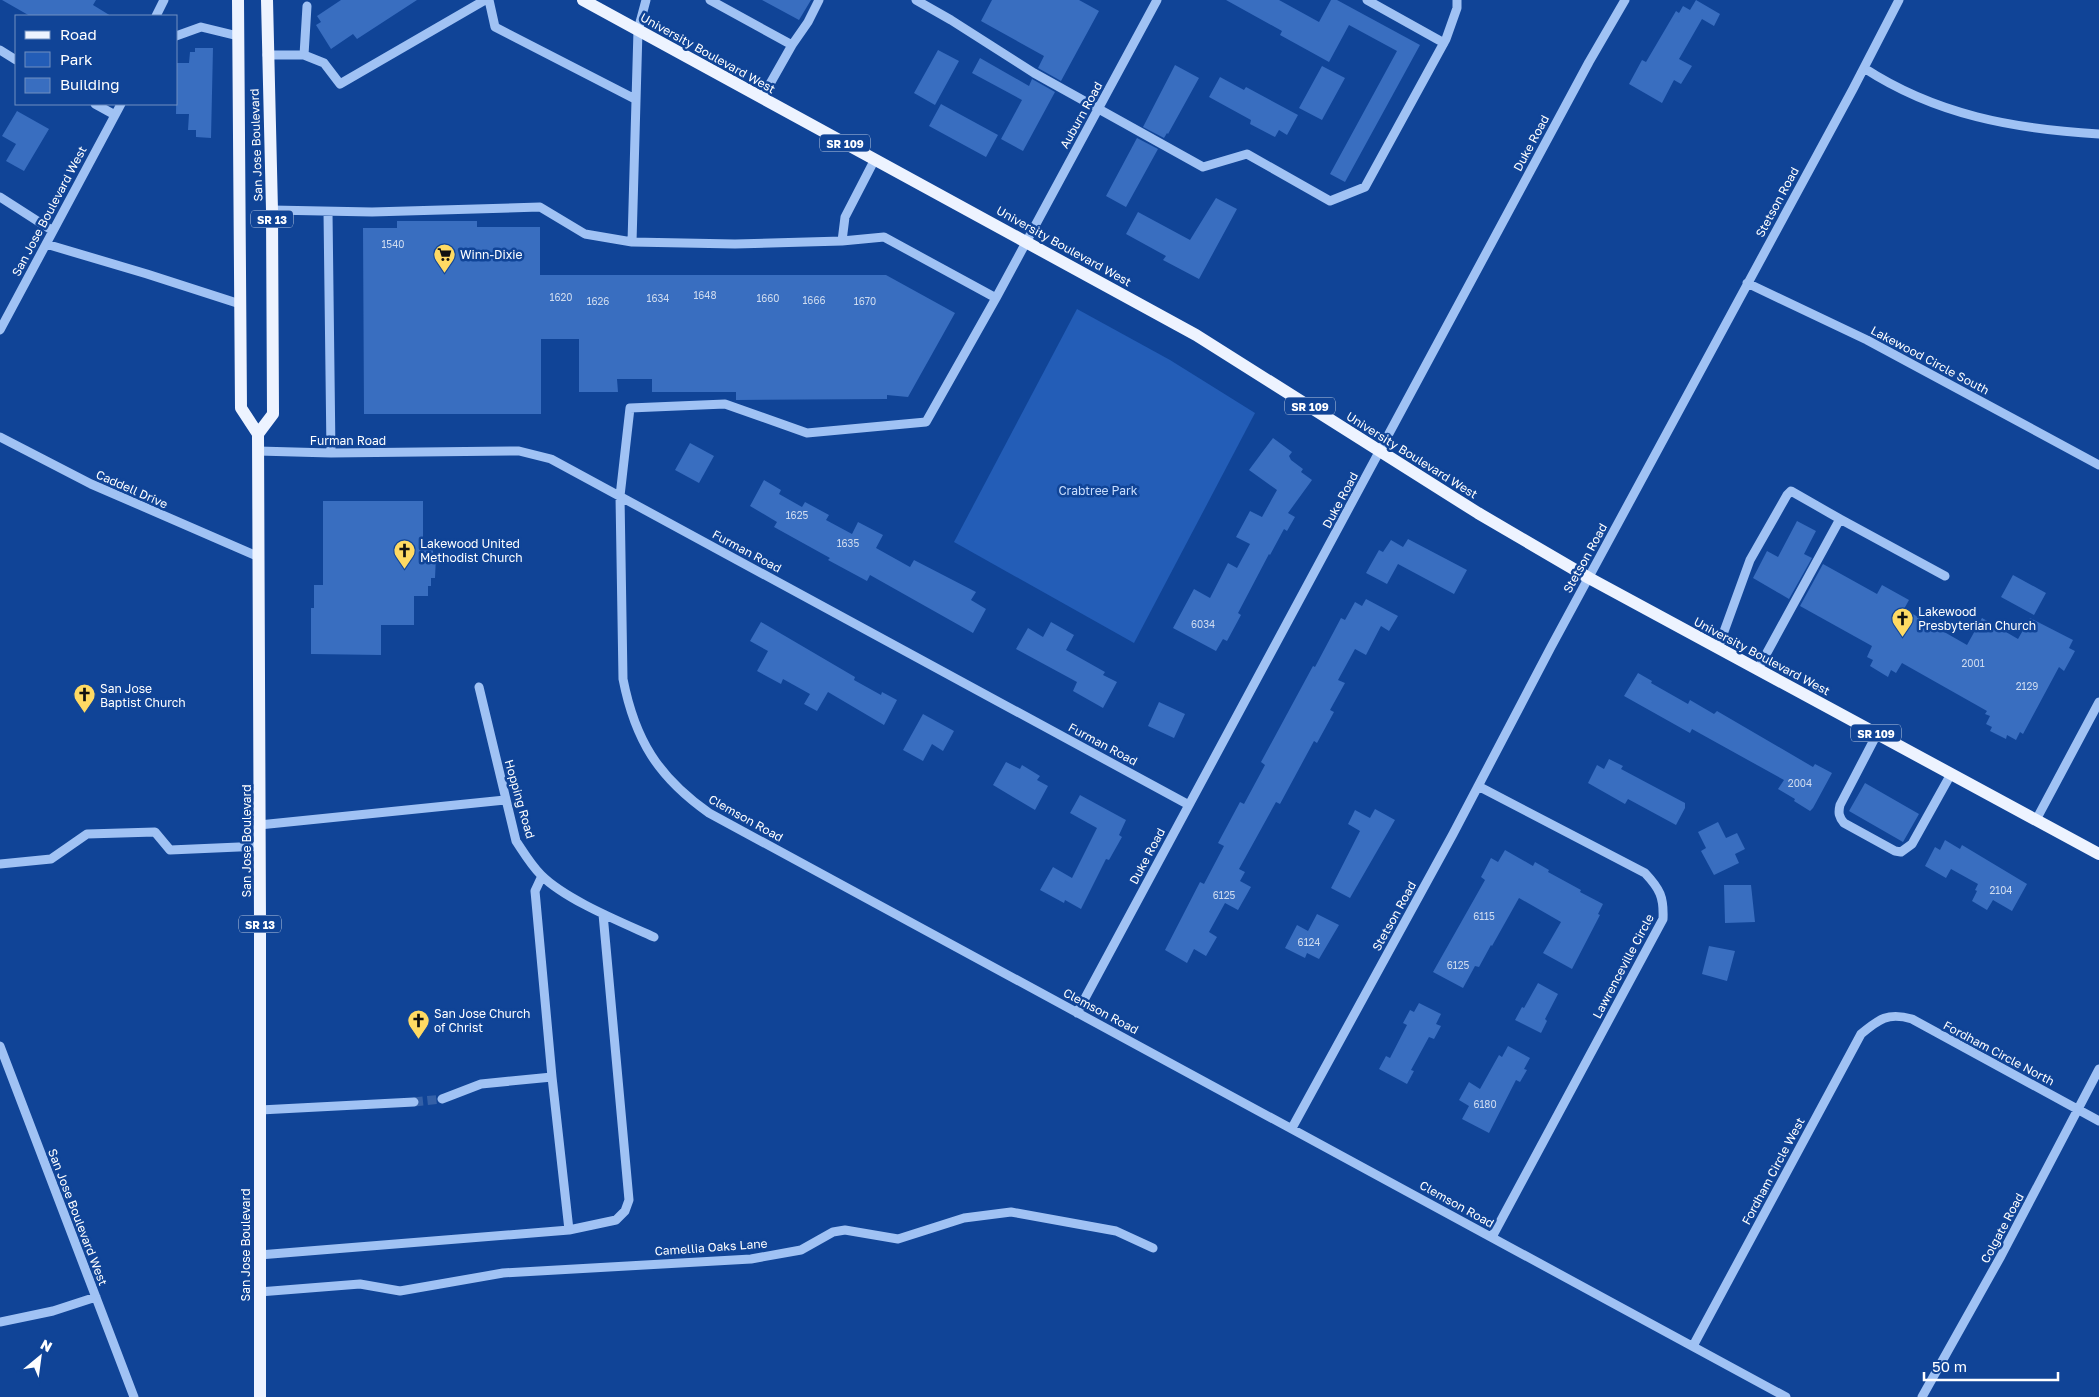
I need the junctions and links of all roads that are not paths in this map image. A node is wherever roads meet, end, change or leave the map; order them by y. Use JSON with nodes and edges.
{"nodes":[{"id":1,"x":164,"y":0,"type":"edge"},
{"id":2,"x":238,"y":0,"type":"edge"},
{"id":3,"x":267,"y":0,"type":"edge"},
{"id":4,"x":485,"y":0,"type":"edge"},
{"id":5,"x":489,"y":0,"type":"edge"},
{"id":6,"x":583,"y":0,"type":"edge"},
{"id":7,"x":646,"y":0,"type":"edge"},
{"id":8,"x":710,"y":0,"type":"edge"},
{"id":9,"x":819,"y":0,"type":"edge"},
{"id":10,"x":916,"y":0,"type":"edge"},
{"id":11,"x":1157,"y":0,"type":"edge"},
{"id":12,"x":1367,"y":0,"type":"edge"},
{"id":13,"x":1457,"y":0,"type":"edge"},
{"id":14,"x":1625,"y":0,"type":"edge"},
{"id":15,"x":1899,"y":0,"type":"edge"},
{"id":16,"x":307,"y":6,"type":"dead end"},
{"id":17,"x":156,"y":15,"type":"edge"},
{"id":18,"x":638,"y":30,"type":"junction"},
{"id":19,"x":178,"y":35,"type":"edge"},
{"id":20,"x":238,"y":36,"type":"junction"},
{"id":21,"x":1444,"y":43,"type":"junction"},
{"id":22,"x":792,"y":45,"type":"junction"},
{"id":23,"x":0,"y":50,"type":"edge"},
{"id":24,"x":267,"y":54,"type":"junction"},
{"id":25,"x":304,"y":55,"type":"junction"},
{"id":26,"x":15,"y":59,"type":"edge"},
{"id":27,"x":1864,"y":68,"type":"junction"},
{"id":28,"x":762,"y":98,"type":"junction"},
{"id":29,"x":635,"y":99,"type":"junction"},
{"id":30,"x":97,"y":105,"type":"edge"},
{"id":31,"x":120,"y":105,"type":"edge"},
{"id":32,"x":1098,"y":109,"type":"junction"},
{"id":33,"x":115,"y":115,"type":"junction"},
{"id":34,"x":2099,"y":134,"type":"edge"},
{"id":35,"x":875,"y":159,"type":"junction"},
{"id":36,"x":0,"y":197,"type":"edge"},
{"id":37,"x":272,"y":210,"type":"junction"},
{"id":38,"x":328,"y":212,"type":"junction"},
{"id":39,"x":53,"y":231,"type":"junction"},
{"id":40,"x":842,"y":241,"type":"junction"},
{"id":41,"x":1027,"y":241,"type":"junction"},
{"id":42,"x":632,"y":242,"type":"junction"},
{"id":43,"x":46,"y":244,"type":"junction"},
{"id":44,"x":1746,"y":283,"type":"junction"},
{"id":45,"x":996,"y":298,"type":"junction"},
{"id":46,"x":240,"y":304,"type":"junction"},
{"id":47,"x":0,"y":330,"type":"edge"},
{"id":48,"x":258,"y":434,"type":"junction"},
{"id":49,"x":0,"y":437,"type":"edge"},
{"id":50,"x":258,"y":451,"type":"junction"},
{"id":51,"x":1381,"y":451,"type":"junction"},
{"id":52,"x":331,"y":453,"type":"junction"},
{"id":53,"x":2099,"y":464,"type":"edge"},
{"id":54,"x":620,"y":496,"type":"junction"},
{"id":55,"x":1840,"y":519,"type":"junction"},
{"id":56,"x":257,"y":556,"type":"junction"},
{"id":57,"x":1945,"y":576,"type":"dead end"},
{"id":58,"x":1589,"y":578,"type":"junction"},
{"id":59,"x":1718,"y":648,"type":"junction"},
{"id":60,"x":1758,"y":669,"type":"junction"},
{"id":61,"x":479,"y":687,"type":"dead end"},
{"id":62,"x":2099,"y":702,"type":"edge"},
{"id":63,"x":1877,"y":734,"type":"junction"},
{"id":64,"x":1951,"y":774,"type":"junction"},
{"id":65,"x":1478,"y":786,"type":"junction"},
{"id":66,"x":505,"y":800,"type":"junction"},
{"id":67,"x":1189,"y":805,"type":"junction"},
{"id":68,"x":2036,"y":820,"type":"junction"},
{"id":69,"x":259,"y":824,"type":"junction"},
{"id":70,"x":259,"y":846,"type":"junction"},
{"id":71,"x":2099,"y":854,"type":"edge"},
{"id":72,"x":0,"y":864,"type":"edge"},
{"id":73,"x":542,"y":876,"type":"junction"},
{"id":74,"x":603,"y":914,"type":"junction"},
{"id":75,"x":654,"y":936,"type":"dead end"},
{"id":76,"x":1076,"y":1012,"type":"junction"},
{"id":77,"x":1884,"y":1017,"type":"joint"},
{"id":78,"x":0,"y":1046,"type":"edge"},
{"id":79,"x":2099,"y":1068,"type":"edge"},
{"id":80,"x":552,"y":1077,"type":"junction"},
{"id":81,"x":442,"y":1099,"type":"tunnel mouth"},
{"id":82,"x":414,"y":1102,"type":"tunnel mouth"},
{"id":83,"x":260,"y":1110,"type":"junction"},
{"id":84,"x":2078,"y":1110,"type":"junction"},
{"id":85,"x":2099,"y":1121,"type":"edge"},
{"id":86,"x":1292,"y":1128,"type":"junction"},
{"id":87,"x":569,"y":1230,"type":"junction"},
{"id":88,"x":1492,"y":1237,"type":"junction"},
{"id":89,"x":1153,"y":1248,"type":"dead end"},
{"id":90,"x":259,"y":1255,"type":"junction"},
{"id":91,"x":259,"y":1292,"type":"junction"},
{"id":92,"x":96,"y":1297,"type":"junction"},
{"id":93,"x":0,"y":1322,"type":"edge"},
{"id":94,"x":1693,"y":1346,"type":"junction"},
{"id":95,"x":134,"y":1397,"type":"edge"},
{"id":96,"x":260,"y":1397,"type":"edge"},
{"id":97,"x":1786,"y":1397,"type":"edge"},
{"id":98,"x":1922,"y":1397,"type":"edge"}],
"edges":[{"from":1,"to":17,"type":"street"},
{"from":2,"to":20,"type":"main road","name":"San Jose Boulevard","number":"SR 13"},
{"from":3,"to":24,"type":"main road","name":"San Jose Boulevard","number":"SR 13"},
{"from":4,"to":25,"type":"street"},
{"from":5,"to":29,"type":"street"},
{"from":6,"to":18,"type":"main road","name":"University Boulevard West","number":"SR 109"},
{"from":7,"to":18,"type":"street"},
{"from":8,"to":22,"type":"street"},
{"from":9,"to":22,"type":"street"},
{"from":10,"to":32,"type":"street"},
{"from":11,"to":32,"type":"street","name":"Auburn Road"},
{"from":12,"to":21,"type":"street"},
{"from":13,"to":21,"type":"street"},
{"from":14,"to":51,"type":"street","name":"Duke Road"},
{"from":15,"to":27,"type":"street","name":"Stetson Road"},
{"from":16,"to":25,"type":"street"},
{"from":18,"to":28,"type":"main road","name":"University Boulevard West","number":"SR 109"},
{"from":18,"to":29,"type":"street"},
{"from":19,"to":20,"type":"street"},
{"from":20,"to":46,"type":"main road","name":"San Jose Boulevard","number":"SR 13"},
{"from":21,"to":32,"type":"street"},
{"from":22,"to":28,"type":"street"},
{"from":23,"to":26,"type":"street"},
{"from":24,"to":25,"type":"street"},
{"from":24,"to":37,"type":"main road","name":"San Jose Boulevard","number":"SR 13"},
{"from":27,"to":34,"type":"street"},
{"from":27,"to":44,"type":"street","name":"Stetson Road"},
{"from":28,"to":35,"type":"main road","name":"University Boulevard West","number":"SR 109"},
{"from":29,"to":42,"type":"street"},
{"from":30,"to":33,"type":"street"},
{"from":31,"to":33,"type":"street","name":"San Jose Boulevard West"},
{"from":32,"to":41,"type":"street","name":"Auburn Road"},
{"from":33,"to":39,"type":"street","name":"San Jose Boulevard West"},
{"from":35,"to":40,"type":"street"},
{"from":35,"to":41,"type":"main road","name":"University Boulevard West","number":"SR 109"},
{"from":36,"to":39,"type":"street"},
{"from":37,"to":38,"type":"street"},
{"from":37,"to":48,"type":"main road","name":"San Jose Boulevard","number":"SR 13"},
{"from":38,"to":42,"type":"street"},
{"from":38,"to":52,"type":"street"},
{"from":39,"to":43,"type":"street","name":"San Jose Boulevard West"},
{"from":40,"to":42,"type":"street"},
{"from":40,"to":45,"type":"street"},
{"from":41,"to":45,"type":"street","name":"Auburn Road"},
{"from":41,"to":51,"type":"main road","name":"University Boulevard West","number":"SR 109"},
{"from":43,"to":46,"type":"street"},
{"from":43,"to":47,"type":"street","name":"San Jose Boulevard West"},
{"from":44,"to":53,"type":"street","name":"Lakewood Circle South"},
{"from":44,"to":58,"type":"street","name":"Stetson Road"},
{"from":45,"to":54,"type":"street","name":"Clemson Road"},
{"from":46,"to":48,"type":"main road","name":"San Jose Boulevard","number":"SR 13"},
{"from":48,"to":50,"type":"main road","name":"San Jose Boulevard","number":"SR 13"},
{"from":49,"to":56,"type":"street","name":"Caddell Drive"},
{"from":50,"to":52,"type":"street","name":"Furman Road"},
{"from":50,"to":56,"type":"main road","name":"San Jose Boulevard","number":"SR 13"},
{"from":51,"to":58,"type":"main road","name":"University Boulevard West","number":"SR 109"},
{"from":51,"to":67,"type":"street","name":"Duke Road"},
{"from":52,"to":54,"type":"street","name":"Furman Road"},
{"from":54,"to":67,"type":"street","name":"Furman Road"},
{"from":54,"to":76,"type":"street","name":"Clemson Road"},
{"from":55,"to":57,"type":"street"},
{"from":55,"to":59,"type":"street"},
{"from":55,"to":60,"type":"street"},
{"from":56,"to":69,"type":"main road","name":"San Jose Boulevard","number":"SR 13"},
{"from":58,"to":59,"type":"main road","name":"University Boulevard West","number":"SR 109"},
{"from":58,"to":65,"type":"street","name":"Stetson Road"},
{"from":59,"to":60,"type":"main road","name":"University Boulevard West","number":"SR 109"},
{"from":60,"to":63,"type":"main road","name":"University Boulevard West","number":"SR 109"},
{"from":61,"to":66,"type":"street","name":"Hopping Road"},
{"from":62,"to":68,"type":"street"},
{"from":63,"to":64,"type":"main road","name":"University Boulevard West","number":"SR 109"},
{"from":63,"to":64,"type":"street"},
{"from":64,"to":68,"type":"main road","name":"University Boulevard West","number":"SR 109"},
{"from":65,"to":86,"type":"street","name":"Stetson Road"},
{"from":65,"to":88,"type":"street","name":"Lawrenceville Circle"},
{"from":66,"to":69,"type":"street"},
{"from":66,"to":73,"type":"street","name":"Hopping Road"},
{"from":67,"to":76,"type":"street","name":"Duke Road"},
{"from":68,"to":71,"type":"main road","name":"University Boulevard West","number":"SR 109"},
{"from":69,"to":70,"type":"main road","name":"San Jose Boulevard","number":"SR 13"},
{"from":70,"to":72,"type":"street"},
{"from":70,"to":83,"type":"main road","name":"San Jose Boulevard","number":"SR 13"},
{"from":73,"to":74,"type":"street","name":"Hopping Road"},
{"from":73,"to":80,"type":"street"},
{"from":74,"to":75,"type":"street","name":"Hopping Road"},
{"from":74,"to":87,"type":"street"},
{"from":76,"to":86,"type":"street","name":"Clemson Road"},
{"from":77,"to":84,"type":"street","name":"Fordham Circle North"},
{"from":77,"to":94,"type":"street","name":"Fordham Circle West"},
{"from":78,"to":92,"type":"street","name":"San Jose Boulevard West"},
{"from":79,"to":84,"type":"street","name":"Colgate Road"},
{"from":80,"to":81,"type":"street"},
{"from":80,"to":87,"type":"street"},
{"from":82,"to":83,"type":"street"},
{"from":83,"to":90,"type":"main road","name":"San Jose Boulevard","number":"SR 13"},
{"from":84,"to":85,"type":"street","name":"Fordham Circle North"},
{"from":84,"to":98,"type":"street","name":"Colgate Road"},
{"from":86,"to":88,"type":"street","name":"Clemson Road"},
{"from":87,"to":90,"type":"street"},
{"from":88,"to":94,"type":"street","name":"Clemson Road"},
{"from":89,"to":91,"type":"street","name":"Camellia Oaks Lane"},
{"from":90,"to":91,"type":"main road","name":"San Jose Boulevard","number":"SR 13"},
{"from":91,"to":96,"type":"main road","name":"San Jose Boulevard","number":"SR 13"},
{"from":92,"to":93,"type":"street"},
{"from":92,"to":95,"type":"street","name":"San Jose Boulevard West"},
{"from":94,"to":97,"type":"street","name":"Clemson Road"}]}
